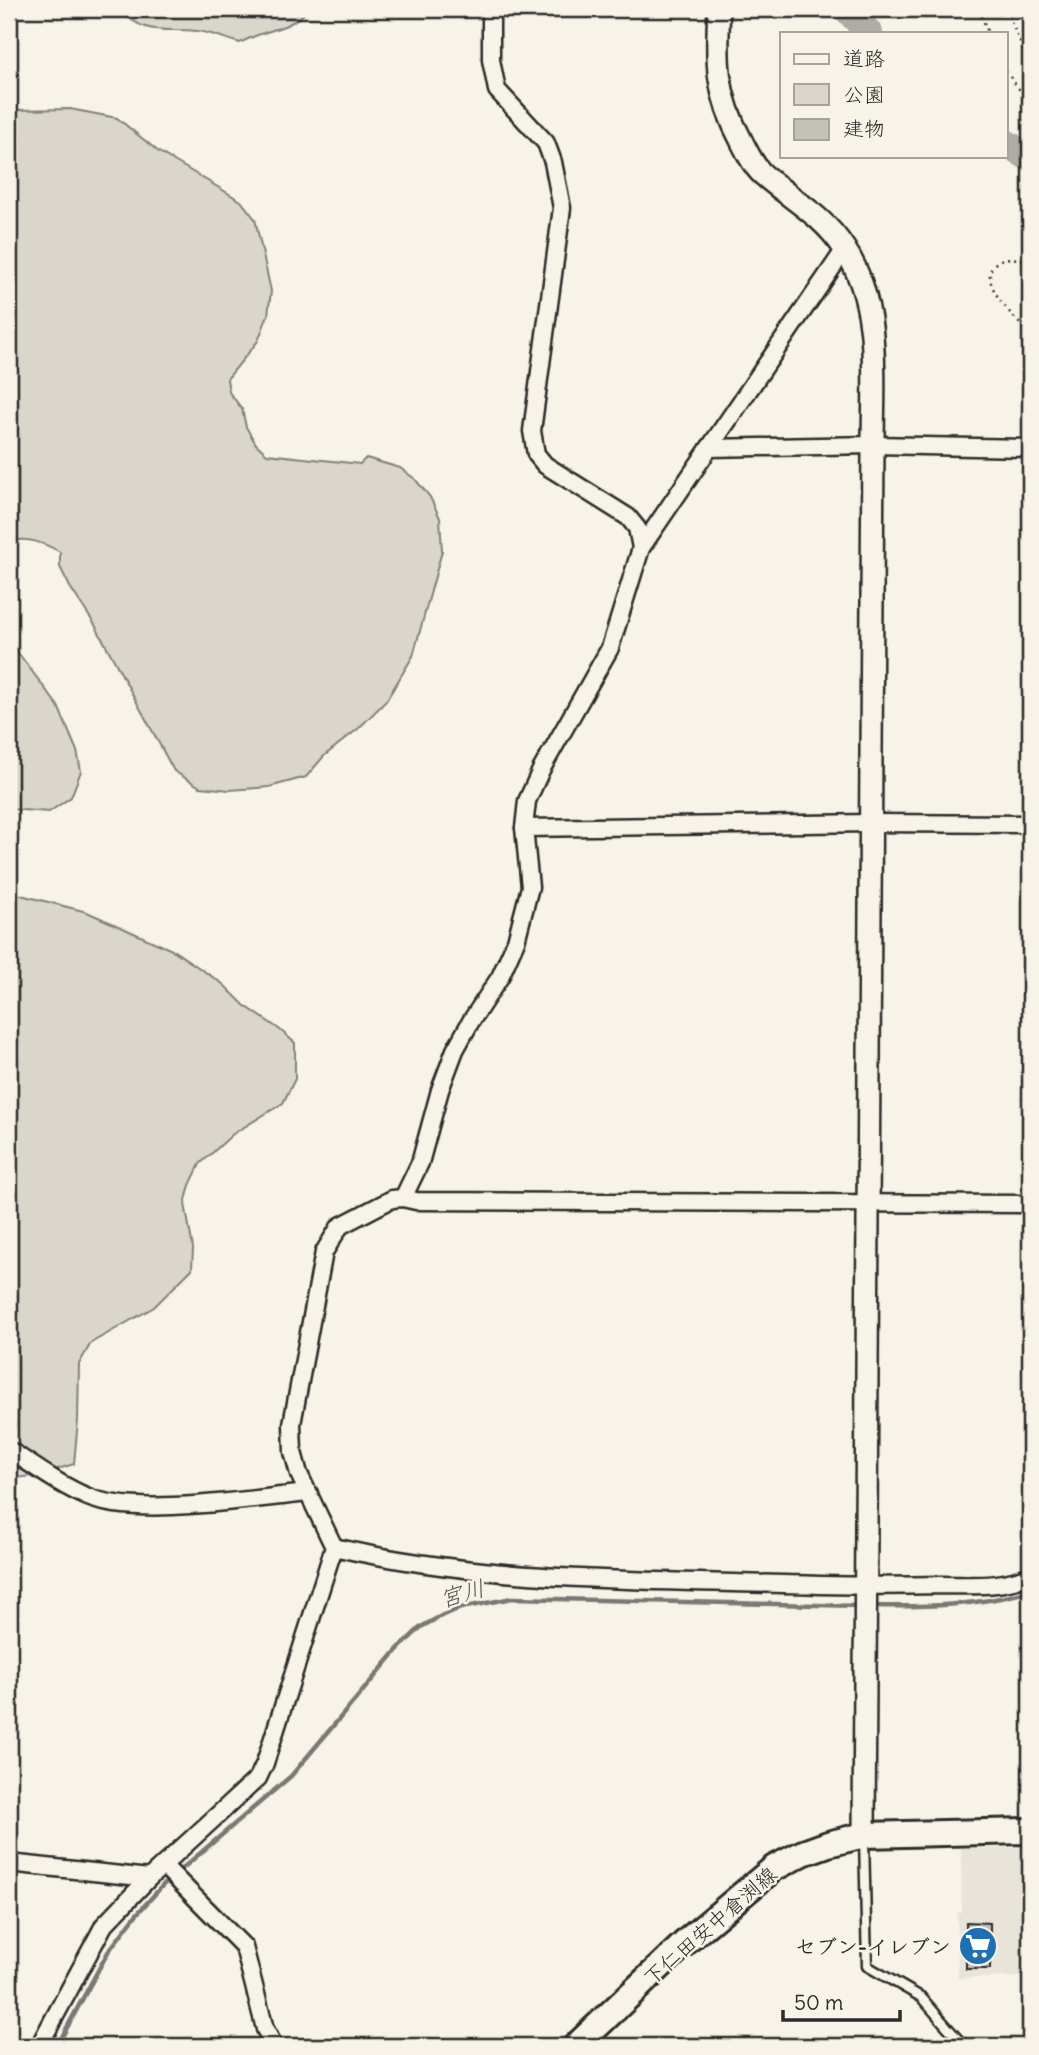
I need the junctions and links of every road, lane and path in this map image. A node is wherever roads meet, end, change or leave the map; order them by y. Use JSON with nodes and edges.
{"nodes":[{"id":1,"x":491,"y":9,"type":"edge"},
{"id":2,"x":719,"y":9,"type":"edge"},
{"id":3,"x":979,"y":9,"type":"edge"},
{"id":4,"x":1006,"y":9,"type":"edge"},
{"id":5,"x":988,"y":32,"type":"edge"},
{"id":6,"x":1030,"y":61,"type":"edge"},
{"id":7,"x":1007,"y":72,"type":"edge"},
{"id":8,"x":1030,"y":99,"type":"edge"},
{"id":9,"x":845,"y":249,"type":"junction"},
{"id":10,"x":1030,"y":261,"type":"edge"},
{"id":11,"x":1030,"y":334,"type":"edge"},
{"id":12,"x":873,"y":445,"type":"junction"},
{"id":13,"x":709,"y":448,"type":"junction"},
{"id":14,"x":1030,"y":448,"type":"edge"},
{"id":15,"x":641,"y":548,"type":"junction"},
{"id":16,"x":871,"y":823,"type":"junction"},
{"id":17,"x":1030,"y":824,"type":"edge"},
{"id":18,"x":524,"y":828,"type":"junction"},
{"id":19,"x":402,"y":1198,"type":"junction"},
{"id":20,"x":868,"y":1203,"type":"junction"},
{"id":21,"x":1030,"y":1204,"type":"edge"},
{"id":22,"x":9,"y":1450,"type":"edge"},
{"id":23,"x":309,"y":1493,"type":"junction"},
{"id":24,"x":334,"y":1547,"type":"junction"},
{"id":25,"x":1030,"y":1576,"type":"edge"},
{"id":26,"x":865,"y":1590,"type":"junction"},
{"id":27,"x":1030,"y":1831,"type":"edge"},
{"id":28,"x":864,"y":1835,"type":"junction"},
{"id":29,"x":9,"y":1863,"type":"edge"},
{"id":30,"x":163,"y":1865,"type":"junction"},
{"id":31,"x":149,"y":1878,"type":"junction"},
{"id":32,"x":584,"y":2043,"type":"edge"},
{"id":33,"x":39,"y":2046,"type":"edge"},
{"id":34,"x":274,"y":2046,"type":"edge"},
{"id":35,"x":964,"y":2046,"type":"edge"}],
"edges":[{"from":1,"to":15,"type":"street"},
{"from":2,"to":9,"type":"street"},
{"from":3,"to":5,"type":"path"},
{"from":4,"to":6,"type":"path"},
{"from":7,"to":8,"type":"path"},
{"from":9,"to":12,"type":"street"},
{"from":9,"to":13,"type":"street"},
{"from":10,"to":11,"type":"path"},
{"from":12,"to":13,"type":"street"},
{"from":12,"to":14,"type":"street"},
{"from":12,"to":16,"type":"street"},
{"from":13,"to":15,"type":"street"},
{"from":15,"to":18,"type":"street"},
{"from":16,"to":17,"type":"street"},
{"from":16,"to":18,"type":"street"},
{"from":16,"to":20,"type":"street"},
{"from":18,"to":19,"type":"street"},
{"from":19,"to":20,"type":"street"},
{"from":19,"to":23,"type":"street"},
{"from":20,"to":21,"type":"street"},
{"from":20,"to":26,"type":"street"},
{"from":22,"to":23,"type":"street"},
{"from":23,"to":24,"type":"street"},
{"from":24,"to":26,"type":"street"},
{"from":24,"to":30,"type":"street"},
{"from":25,"to":26,"type":"street"},
{"from":26,"to":28,"type":"street"},
{"from":27,"to":28,"type":"main road","name":"下仁田安中倉渕線"},
{"from":28,"to":32,"type":"main road","name":"下仁田安中倉渕線"},
{"from":28,"to":35,"type":"lane"},
{"from":29,"to":31,"type":"street"},
{"from":30,"to":31,"type":"street"},
{"from":30,"to":34,"type":"street"},
{"from":31,"to":33,"type":"street"}]}
